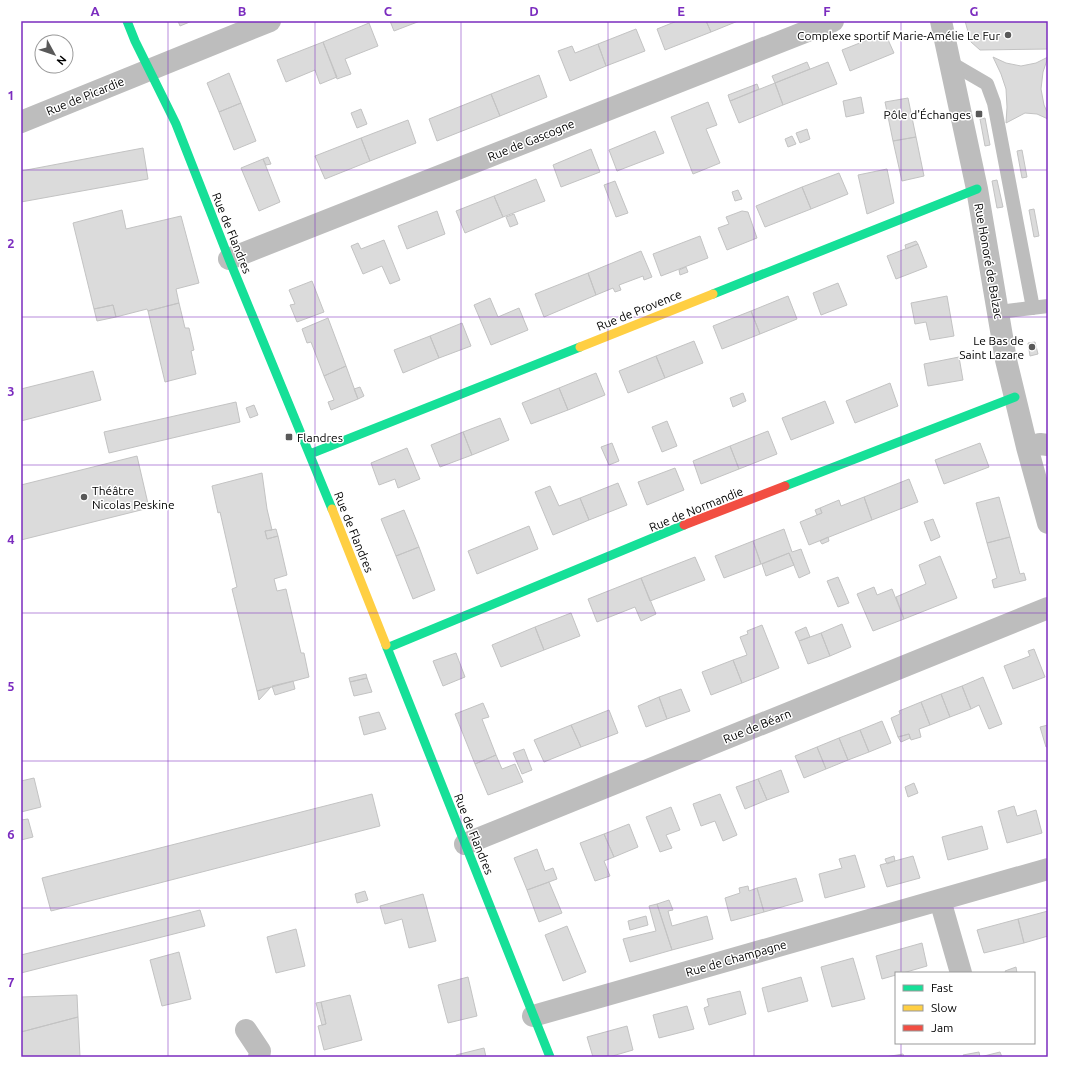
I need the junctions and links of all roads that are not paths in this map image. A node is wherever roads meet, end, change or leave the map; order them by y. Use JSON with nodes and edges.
{"nodes":[{"id":1,"x":127,"y":21,"type":"edge"},
{"id":2,"x":270,"y":21,"type":"edge"},
{"id":3,"x":832,"y":21,"type":"edge"},
{"id":4,"x":941,"y":21,"type":"edge"},
{"id":5,"x":951,"y":63,"type":"junction"},
{"id":6,"x":149,"y":70,"type":"junction"},
{"id":7,"x":21,"y":122,"type":"edge"},
{"id":8,"x":977,"y":189,"type":"junction"},
{"id":9,"x":229,"y":259,"type":"junction"},
{"id":10,"x":1048,"y":306,"type":"edge"},
{"id":11,"x":1033,"y":308,"type":"junction"},
{"id":12,"x":999,"y":312,"type":"junction"},
{"id":13,"x":1015,"y":397,"type":"junction"},
{"id":14,"x":1038,"y":446,"type":"edge"},
{"id":15,"x":310,"y":454,"type":"junction"},
{"id":16,"x":1048,"y":522,"type":"edge"},
{"id":17,"x":1048,"y":608,"type":"edge"},
{"id":18,"x":388,"y":648,"type":"junction"},
{"id":19,"x":465,"y":844,"type":"junction"},
{"id":20,"x":1048,"y":869,"type":"edge"},
{"id":21,"x":940,"y":900,"type":"junction"},
{"id":22,"x":961,"y":972,"type":"edge"},
{"id":23,"x":533,"y":1016,"type":"junction"},
{"id":24,"x":246,"y":1030,"type":"dead end"},
{"id":25,"x":258,"y":1057,"type":"edge"},
{"id":26,"x":550,"y":1057,"type":"edge"}],
"edges":[{"from":1,"to":6,"type":"street","name":"Rue de Flandres"},
{"from":2,"to":6,"type":"street","name":"Rue de Picardie"},
{"from":3,"to":9,"type":"street","name":"Rue de Gascogne"},
{"from":4,"to":5,"type":"street","name":"Rue Honoré de Balzac"},
{"from":5,"to":8,"type":"street","name":"Rue Honoré de Balzac"},
{"from":5,"to":11,"type":"lane"},
{"from":6,"to":7,"type":"street","name":"Rue de Picardie"},
{"from":6,"to":9,"type":"street","name":"Rue de Flandres"},
{"from":8,"to":12,"type":"street","name":"Rue Honoré de Balzac"},
{"from":8,"to":15,"type":"street","name":"Rue de Provence"},
{"from":9,"to":15,"type":"street","name":"Rue de Flandres"},
{"from":10,"to":11,"type":"lane"},
{"from":11,"to":12,"type":"lane"},
{"from":12,"to":13,"type":"street","name":"Rue Honoré de Balzac"},
{"from":13,"to":14,"type":"street","name":"Rue Honoré de Balzac"},
{"from":13,"to":18,"type":"street","name":"Rue de Normandie"},
{"from":14,"to":16,"type":"street","name":"Rue Honoré de Balzac"},
{"from":15,"to":18,"type":"street","name":"Rue de Flandres"},
{"from":17,"to":19,"type":"street","name":"Rue de Béarn"},
{"from":18,"to":19,"type":"street","name":"Rue de Flandres"},
{"from":19,"to":23,"type":"street","name":"Rue de Flandres"},
{"from":20,"to":21,"type":"street","name":"Rue de Champagne"},
{"from":21,"to":22,"type":"street"},
{"from":21,"to":23,"type":"street","name":"Rue de Champagne"},
{"from":23,"to":26,"type":"street","name":"Rue de Flandres"},
{"from":24,"to":25,"type":"street"}]}
